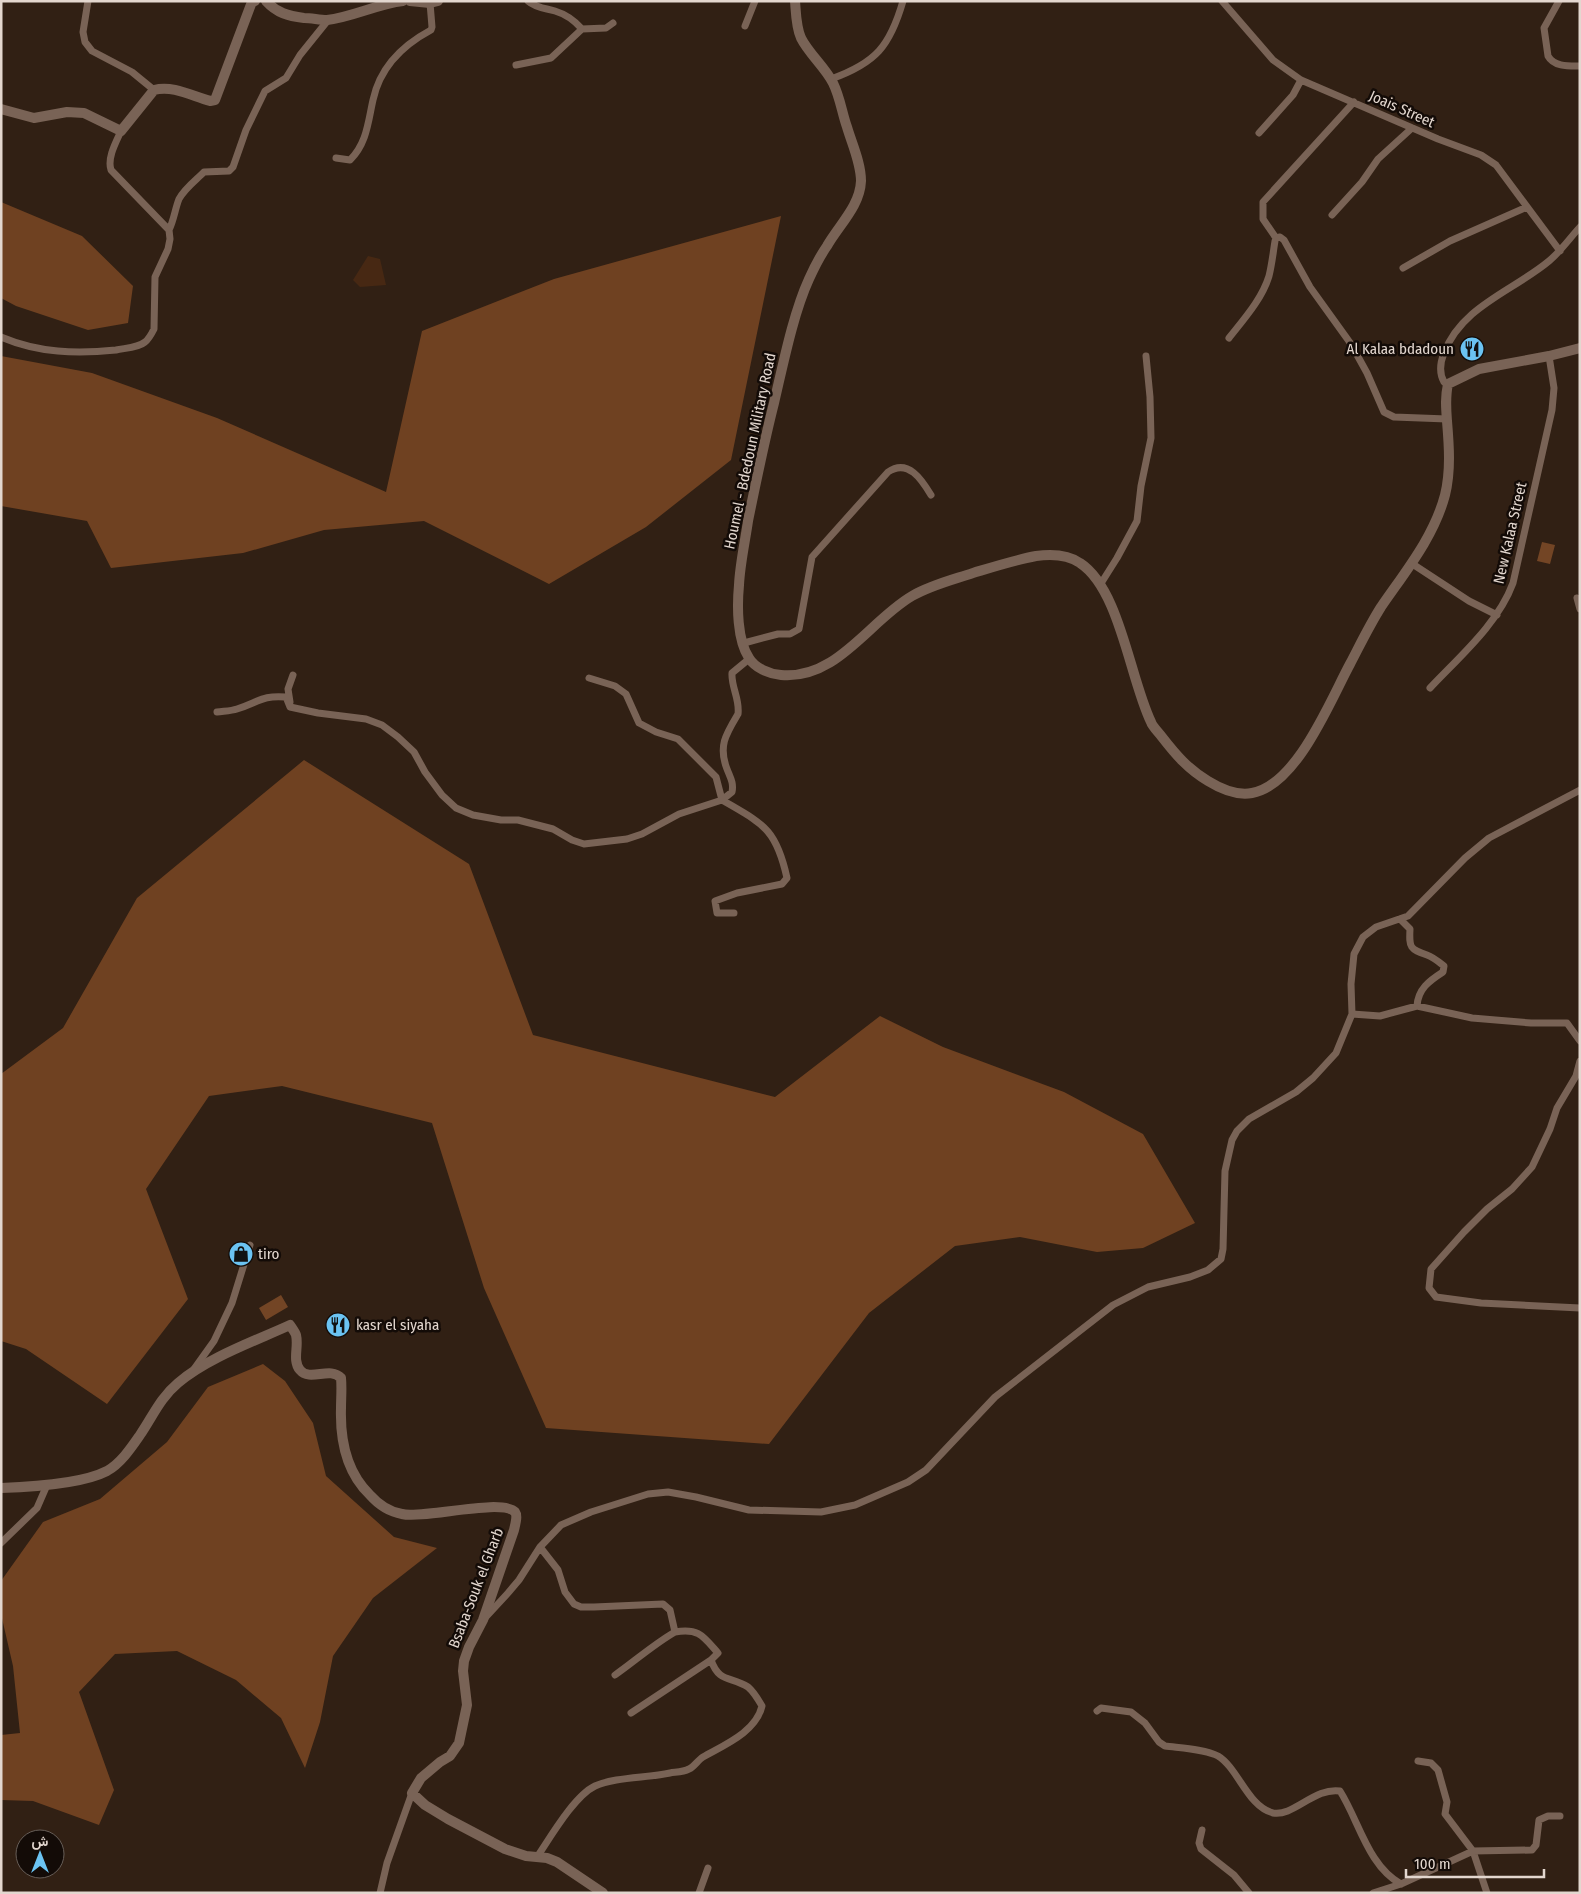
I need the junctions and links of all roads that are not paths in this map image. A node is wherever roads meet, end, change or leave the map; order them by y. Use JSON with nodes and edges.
{"nodes":[{"id":1,"x":88,"y":1,"type":"edge"},
{"id":2,"x":254,"y":1,"type":"edge"},
{"id":3,"x":266,"y":1,"type":"edge"},
{"id":4,"x":403,"y":1,"type":"edge"},
{"id":5,"x":410,"y":1,"type":"edge"},
{"id":6,"x":528,"y":1,"type":"edge"},
{"id":7,"x":755,"y":1,"type":"edge"},
{"id":8,"x":795,"y":1,"type":"edge"},
{"id":9,"x":903,"y":1,"type":"edge"},
{"id":10,"x":1222,"y":1,"type":"edge"},
{"id":11,"x":1558,"y":1,"type":"edge"},
{"id":12,"x":434,"y":2,"type":"edge"},
{"id":13,"x":329,"y":20,"type":"junction"},
{"id":14,"x":613,"y":22,"type":"dead end"},
{"id":15,"x":745,"y":26,"type":"dead end"},
{"id":16,"x":582,"y":29,"type":"junction"},
{"id":17,"x":516,"y":66,"type":"dead end"},
{"id":18,"x":1580,"y":66,"type":"edge"},
{"id":19,"x":831,"y":80,"type":"junction"},
{"id":20,"x":1301,"y":80,"type":"junction"},
{"id":21,"x":154,"y":90,"type":"junction"},
{"id":22,"x":1354,"y":102,"type":"junction"},
{"id":23,"x":1,"y":110,"type":"edge"},
{"id":24,"x":1412,"y":128,"type":"junction"},
{"id":25,"x":121,"y":131,"type":"junction"},
{"id":26,"x":1258,"y":133,"type":"dead end"},
{"id":27,"x":336,"y":158,"type":"dead end"},
{"id":28,"x":1527,"y":207,"type":"junction"},
{"id":29,"x":1332,"y":215,"type":"dead end"},
{"id":30,"x":1580,"y":227,"type":"edge"},
{"id":31,"x":169,"y":230,"type":"junction"},
{"id":32,"x":1276,"y":238,"type":"junction"},
{"id":33,"x":1560,"y":251,"type":"junction"},
{"id":34,"x":1403,"y":268,"type":"dead end"},
{"id":35,"x":1,"y":337,"type":"edge"},
{"id":36,"x":1230,"y":338,"type":"dead end"},
{"id":37,"x":1580,"y":348,"type":"edge"},
{"id":38,"x":1146,"y":356,"type":"dead end"},
{"id":39,"x":1549,"y":356,"type":"junction"},
{"id":40,"x":1448,"y":384,"type":"junction"},
{"id":41,"x":1447,"y":418,"type":"junction"},
{"id":42,"x":931,"y":495,"type":"dead end"},
{"id":43,"x":1411,"y":563,"type":"junction"},
{"id":44,"x":1100,"y":585,"type":"junction"},
{"id":45,"x":1577,"y":598,"type":"dead end"},
{"id":46,"x":1580,"y":609,"type":"edge"},
{"id":47,"x":1497,"y":615,"type":"junction"},
{"id":48,"x":744,"y":643,"type":"junction"},
{"id":49,"x":749,"y":659,"type":"junction"},
{"id":50,"x":293,"y":675,"type":"dead end"},
{"id":51,"x":589,"y":678,"type":"dead end"},
{"id":52,"x":1430,"y":688,"type":"dead end"},
{"id":53,"x":290,"y":707,"type":"junction"},
{"id":54,"x":218,"y":712,"type":"dead end"},
{"id":55,"x":1580,"y":790,"type":"edge"},
{"id":56,"x":722,"y":800,"type":"junction"},
{"id":57,"x":734,"y":913,"type":"dead end"},
{"id":58,"x":1400,"y":919,"type":"junction"},
{"id":59,"x":1417,"y":1006,"type":"junction"},
{"id":60,"x":1352,"y":1014,"type":"junction"},
{"id":61,"x":1580,"y":1041,"type":"edge"},
{"id":62,"x":1580,"y":1060,"type":"edge"},
{"id":63,"x":250,"y":1245,"type":"dead end"},
{"id":64,"x":1580,"y":1308,"type":"edge"},
{"id":65,"x":192,"y":1372,"type":"junction"},
{"id":66,"x":47,"y":1485,"type":"junction"},
{"id":67,"x":1,"y":1488,"type":"edge"},
{"id":68,"x":1,"y":1543,"type":"edge"},
{"id":69,"x":540,"y":1547,"type":"junction"},
{"id":70,"x":483,"y":1620,"type":"junction"},
{"id":71,"x":675,"y":1632,"type":"junction"},
{"id":72,"x":711,"y":1660,"type":"junction"},
{"id":73,"x":615,"y":1675,"type":"dead end"},
{"id":74,"x":1096,"y":1711,"type":"dead end"},
{"id":75,"x":631,"y":1713,"type":"dead end"},
{"id":76,"x":1418,"y":1761,"type":"dead end"},
{"id":77,"x":412,"y":1793,"type":"junction"},
{"id":78,"x":1560,"y":1816,"type":"dead end"},
{"id":79,"x":1202,"y":1830,"type":"dead end"},
{"id":80,"x":1473,"y":1851,"type":"junction"},
{"id":81,"x":537,"y":1857,"type":"junction"},
{"id":82,"x":708,"y":1868,"type":"dead end"},
{"id":83,"x":1401,"y":1884,"type":"junction"},
{"id":84,"x":380,"y":1893,"type":"edge"},
{"id":85,"x":603,"y":1893,"type":"edge"},
{"id":86,"x":699,"y":1893,"type":"edge"},
{"id":87,"x":1249,"y":1893,"type":"edge"},
{"id":88,"x":1373,"y":1893,"type":"edge"},
{"id":89,"x":1487,"y":1893,"type":"edge"}],
"edges":[{"from":1,"to":21,"type":"street"},
{"from":2,"to":21,"type":"main road"},
{"from":3,"to":13,"type":"main road"},
{"from":4,"to":13,"type":"main road"},
{"from":5,"to":12,"type":"main road"},
{"from":6,"to":16,"type":"street"},
{"from":7,"to":15,"type":"street"},
{"from":8,"to":19,"type":"main road","name":"Houmel - Bdedoun Military Road"},
{"from":9,"to":19,"type":"street"},
{"from":10,"to":20,"type":"street","name":"Joais Street"},
{"from":11,"to":18,"type":"street"},
{"from":12,"to":27,"type":"street"},
{"from":13,"to":31,"type":"street"},
{"from":14,"to":16,"type":"street"},
{"from":16,"to":17,"type":"street"},
{"from":19,"to":48,"type":"main road","name":"Houmel - Bdedoun Military Road"},
{"from":20,"to":22,"type":"street","name":"Joais Street"},
{"from":20,"to":26,"type":"street"},
{"from":21,"to":25,"type":"main road"},
{"from":22,"to":24,"type":"street","name":"Joais Street"},
{"from":22,"to":32,"type":"street"},
{"from":23,"to":25,"type":"main road"},
{"from":24,"to":28,"type":"street","name":"Joais Street"},
{"from":24,"to":29,"type":"street"},
{"from":25,"to":31,"type":"street"},
{"from":28,"to":33,"type":"street","name":"Joais Street"},
{"from":28,"to":34,"type":"street"},
{"from":30,"to":33,"type":"street"},
{"from":31,"to":35,"type":"street"},
{"from":32,"to":36,"type":"street"},
{"from":32,"to":41,"type":"street"},
{"from":33,"to":40,"type":"street"},
{"from":37,"to":39,"type":"main road"},
{"from":38,"to":44,"type":"street"},
{"from":39,"to":40,"type":"main road"},
{"from":39,"to":47,"type":"street","name":"New Kalaa Street"},
{"from":40,"to":41,"type":"main road"},
{"from":41,"to":43,"type":"main road"},
{"from":42,"to":48,"type":"street"},
{"from":43,"to":44,"type":"main road"},
{"from":43,"to":47,"type":"street"},
{"from":44,"to":49,"type":"main road"},
{"from":45,"to":46,"type":"street"},
{"from":47,"to":52,"type":"street","name":"New Kalaa Street"},
{"from":48,"to":49,"type":"main road","name":"Houmel - Bdedoun Military Road"},
{"from":49,"to":56,"type":"street"},
{"from":50,"to":53,"type":"street"},
{"from":51,"to":56,"type":"street"},
{"from":53,"to":54,"type":"street"},
{"from":53,"to":56,"type":"street"},
{"from":55,"to":58,"type":"street"},
{"from":56,"to":57,"type":"street"},
{"from":58,"to":59,"type":"street"},
{"from":58,"to":60,"type":"street"},
{"from":59,"to":60,"type":"street"},
{"from":59,"to":61,"type":"street"},
{"from":60,"to":69,"type":"street"},
{"from":62,"to":64,"type":"street"},
{"from":63,"to":65,"type":"street"},
{"from":65,"to":66,"type":"main road","name":"Bsaba-Souk el Gharb"},
{"from":65,"to":70,"type":"main road","name":"Bsaba-Souk el Gharb"},
{"from":66,"to":67,"type":"main road","name":"Bsaba-Souk el Gharb"},
{"from":66,"to":68,"type":"street"},
{"from":69,"to":70,"type":"street"},
{"from":69,"to":71,"type":"street"},
{"from":70,"to":77,"type":"main road","name":"Bsaba-Souk el Gharb"},
{"from":71,"to":72,"type":"street"},
{"from":71,"to":73,"type":"street"},
{"from":72,"to":75,"type":"street"},
{"from":72,"to":81,"type":"street"},
{"from":74,"to":83,"type":"street"},
{"from":76,"to":80,"type":"street"},
{"from":77,"to":81,"type":"main road"},
{"from":77,"to":84,"type":"street"},
{"from":78,"to":80,"type":"street"},
{"from":79,"to":87,"type":"street"},
{"from":80,"to":83,"type":"street"},
{"from":80,"to":89,"type":"street"},
{"from":81,"to":85,"type":"main road"},
{"from":82,"to":86,"type":"street"},
{"from":83,"to":88,"type":"street"}]}
